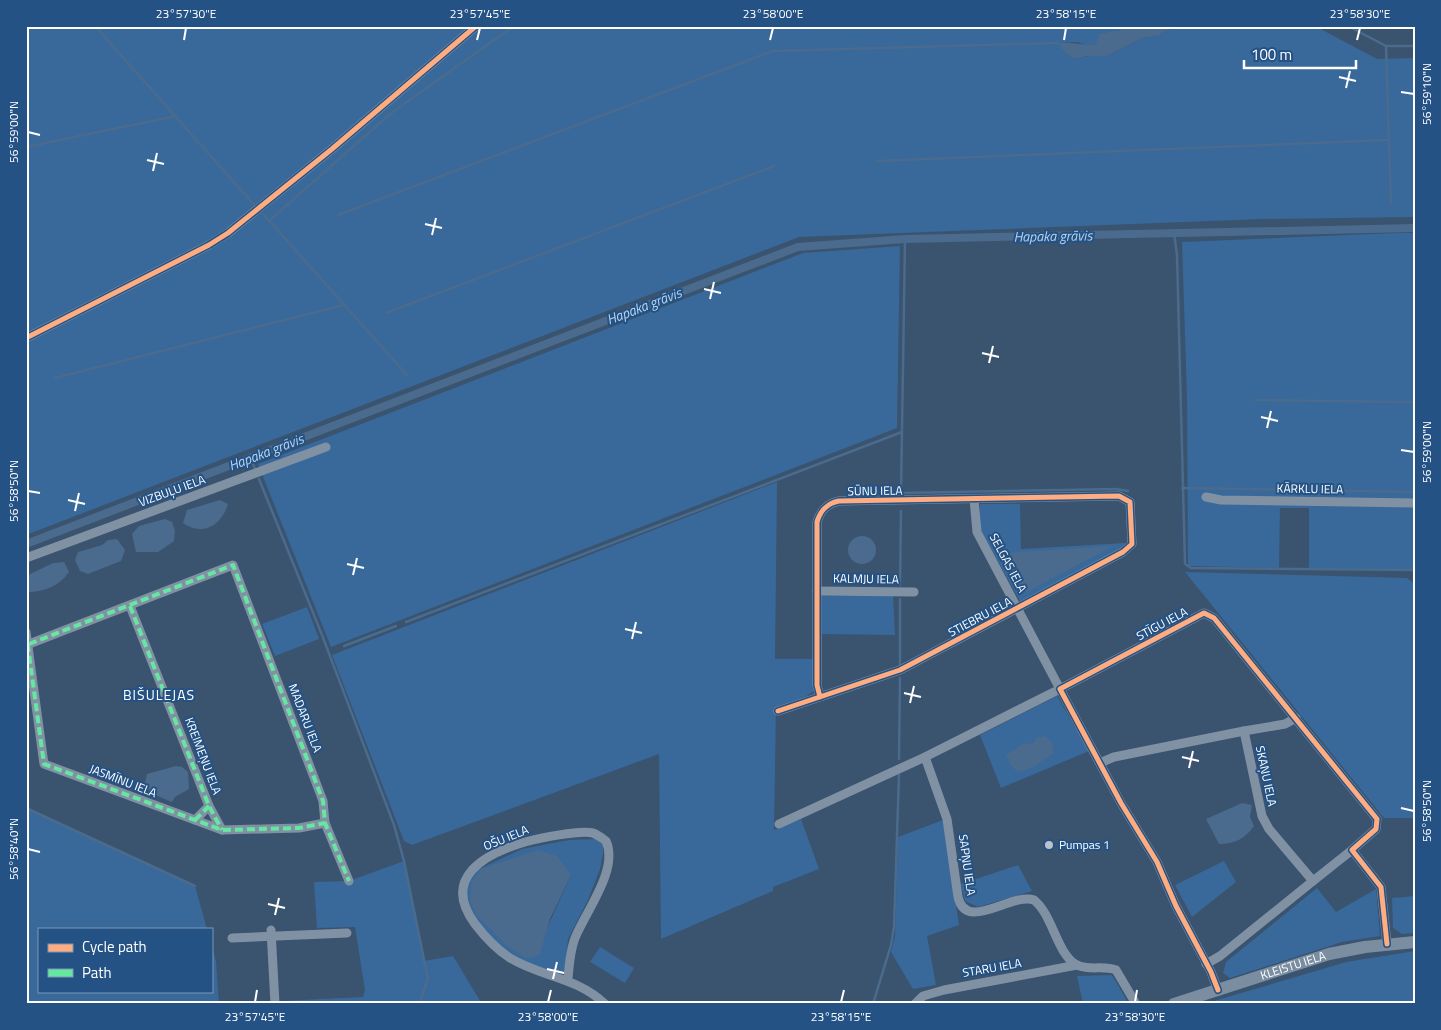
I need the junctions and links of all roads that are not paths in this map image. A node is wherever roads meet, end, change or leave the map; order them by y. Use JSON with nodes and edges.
{"nodes":[{"id":1,"x":476,"y":26,"type":"edge"},
{"id":2,"x":26,"y":338,"type":"edge"},
{"id":3,"x":326,"y":447,"type":"dead end"},
{"id":4,"x":1119,"y":496,"type":"joint"},
{"id":5,"x":1206,"y":496,"type":"dead end"},
{"id":6,"x":974,"y":499,"type":"junction"},
{"id":7,"x":1415,"y":503,"type":"edge"},
{"id":8,"x":26,"y":558,"type":"edge"},
{"id":9,"x":817,"y":591,"type":"junction"},
{"id":10,"x":914,"y":592,"type":"dead end"},
{"id":11,"x":130,"y":606,"type":"junction"},
{"id":12,"x":1018,"y":608,"type":"junction"},
{"id":13,"x":26,"y":632,"type":"edge"},
{"id":14,"x":30,"y":644,"type":"junction"},
{"id":15,"x":1060,"y":689,"type":"junction"},
{"id":16,"x":820,"y":697,"type":"junction"},
{"id":17,"x":778,"y":711,"type":"dead end"},
{"id":18,"x":1296,"y":718,"type":"junction"},
{"id":19,"x":1244,"y":732,"type":"junction"},
{"id":20,"x":925,"y":757,"type":"junction"},
{"id":21,"x":1100,"y":762,"type":"junction"},
{"id":22,"x":209,"y":806,"type":"junction"},
{"id":23,"x":195,"y":820,"type":"junction"},
{"id":24,"x":325,"y":823,"type":"junction"},
{"id":25,"x":779,"y":824,"type":"dead end"},
{"id":26,"x":222,"y":830,"type":"junction"},
{"id":27,"x":1352,"y":850,"type":"junction"},
{"id":28,"x":349,"y":881,"type":"dead end"},
{"id":29,"x":1313,"y":881,"type":"junction"},
{"id":30,"x":346,"y":933,"type":"dead end"},
{"id":31,"x":271,"y":934,"type":"junction"},
{"id":32,"x":232,"y":938,"type":"dead end"},
{"id":33,"x":1415,"y":942,"type":"edge"},
{"id":34,"x":1387,"y":944,"type":"junction"},
{"id":35,"x":1206,"y":964,"type":"junction"},
{"id":36,"x":1077,"y":965,"type":"junction"},
{"id":37,"x":568,"y":979,"type":"junction"},
{"id":38,"x":1218,"y":990,"type":"junction"},
{"id":39,"x":275,"y":1004,"type":"edge"},
{"id":40,"x":604,"y":1004,"type":"edge"},
{"id":41,"x":916,"y":1004,"type":"edge"},
{"id":42,"x":1136,"y":1004,"type":"edge"},
{"id":43,"x":1174,"y":1004,"type":"edge"}],
"edges":[{"from":1,"to":2,"type":"street"},
{"from":3,"to":8,"type":"street","name":"VIZBUĻU IELA"},
{"from":4,"to":6,"type":"street","name":"SŪNU IELA"},
{"from":4,"to":12,"type":"street","name":"STIEBRU IELA"},
{"from":5,"to":7,"type":"street","name":"KĀRKLU IELA"},
{"from":6,"to":9,"type":"street","name":"SŪNU IELA"},
{"from":6,"to":12,"type":"street","name":"SELGAS IELA"},
{"from":9,"to":10,"type":"street","name":"KALMJU IELA"},
{"from":9,"to":16,"type":"street","name":"SŪNU IELA"},
{"from":11,"to":14,"type":"street"},
{"from":11,"to":22,"type":"street","name":"KREIMEŅU IELA"},
{"from":11,"to":24,"type":"street","name":"MADARU IELA"},
{"from":12,"to":15,"type":"street","name":"SELGAS IELA"},
{"from":12,"to":16,"type":"street","name":"STIEBRU IELA"},
{"from":13,"to":14,"type":"street","name":"JASMĪNU IELA"},
{"from":14,"to":23,"type":"street","name":"JASMĪNU IELA"},
{"from":15,"to":18,"type":"street","name":"STĪGU IELA"},
{"from":15,"to":20,"type":"street"},
{"from":15,"to":21,"type":"street"},
{"from":16,"to":17,"type":"street","name":"STIEBRU IELA"},
{"from":18,"to":19,"type":"street"},
{"from":18,"to":27,"type":"street","name":"STĪGU IELA"},
{"from":19,"to":21,"type":"street","name":"SKAŅU IELA"},
{"from":19,"to":29,"type":"street","name":"SKAŅU IELA"},
{"from":20,"to":25,"type":"street"},
{"from":20,"to":36,"type":"street","name":"SAPŅU IELA"},
{"from":21,"to":35,"type":"street"},
{"from":22,"to":23,"type":"street"},
{"from":22,"to":26,"type":"street","name":"KREIMEŅU IELA"},
{"from":23,"to":26,"type":"street","name":"JASMĪNU IELA"},
{"from":24,"to":26,"type":"street","name":"JASMĪNU IELA"},
{"from":24,"to":28,"type":"street","name":"MADARU IELA"},
{"from":27,"to":29,"type":"street","name":"STĪGU IELA"},
{"from":27,"to":34,"type":"street"},
{"from":29,"to":35,"type":"street"},
{"from":30,"to":31,"type":"street"},
{"from":31,"to":32,"type":"street"},
{"from":31,"to":39,"type":"street"},
{"from":33,"to":34,"type":"street","name":"KLEISTU IELA"},
{"from":34,"to":38,"type":"street","name":"KLEISTU IELA"},
{"from":35,"to":38,"type":"street"},
{"from":36,"to":41,"type":"street","name":"STARU IELA"},
{"from":36,"to":42,"type":"street"},
{"from":37,"to":37,"type":"street","name":"OŠU IELA"},
{"from":37,"to":40,"type":"street","name":"OŠU IELA"},
{"from":38,"to":43,"type":"street","name":"KLEISTU IELA"}]}
